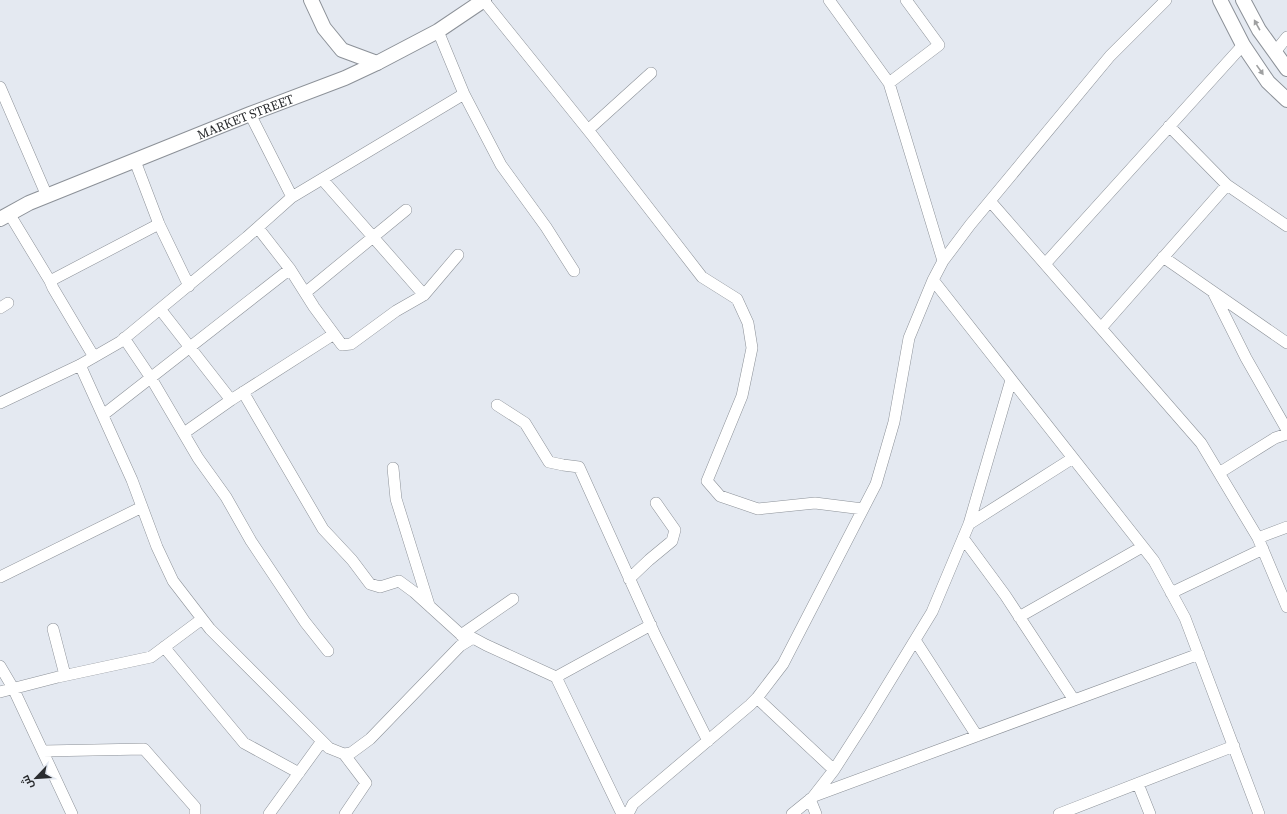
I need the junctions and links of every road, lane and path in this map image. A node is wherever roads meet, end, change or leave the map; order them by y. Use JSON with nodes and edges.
{"nodes":[{"id":1,"x":311,"y":0,"type":"edge"},
{"id":2,"x":484,"y":0,"type":"edge"},
{"id":3,"x":829,"y":0,"type":"edge"},
{"id":4,"x":906,"y":0,"type":"edge"},
{"id":5,"x":1166,"y":0,"type":"edge"},
{"id":6,"x":1220,"y":0,"type":"edge"},
{"id":7,"x":1243,"y":0,"type":"edge"},
{"id":8,"x":438,"y":31,"type":"junction"},
{"id":9,"x":1287,"y":37,"type":"edge"},
{"id":10,"x":1243,"y":45,"type":"junction"},
{"id":11,"x":1275,"y":52,"type":"junction"},
{"id":12,"x":377,"y":63,"type":"junction"},
{"id":13,"x":1287,"y":68,"type":"edge"},
{"id":14,"x":651,"y":73,"type":"dead end"},
{"id":15,"x":888,"y":83,"type":"junction"},
{"id":16,"x":0,"y":87,"type":"edge"},
{"id":17,"x":464,"y":94,"type":"junction"},
{"id":18,"x":1287,"y":100,"type":"edge"},
{"id":19,"x":250,"y":114,"type":"junction"},
{"id":20,"x":1169,"y":126,"type":"junction"},
{"id":21,"x":588,"y":130,"type":"junction"},
{"id":22,"x":135,"y":161,"type":"junction"},
{"id":23,"x":322,"y":179,"type":"junction"},
{"id":24,"x":1227,"y":185,"type":"junction"},
{"id":25,"x":47,"y":196,"type":"junction"},
{"id":26,"x":292,"y":197,"type":"junction"},
{"id":27,"x":990,"y":201,"type":"junction"},
{"id":28,"x":406,"y":210,"type":"dead end"},
{"id":29,"x":5,"y":217,"type":"edge"},
{"id":30,"x":159,"y":224,"type":"junction"},
{"id":31,"x":1287,"y":226,"type":"edge"},
{"id":32,"x":258,"y":228,"type":"junction"},
{"id":33,"x":373,"y":238,"type":"junction"},
{"id":34,"x":458,"y":255,"type":"dead end"},
{"id":35,"x":1163,"y":257,"type":"junction"},
{"id":36,"x":943,"y":260,"type":"junction"},
{"id":37,"x":1045,"y":264,"type":"junction"},
{"id":38,"x":290,"y":269,"type":"junction"},
{"id":39,"x":574,"y":271,"type":"dead end"},
{"id":40,"x":933,"y":280,"type":"junction"},
{"id":41,"x":50,"y":281,"type":"junction"},
{"id":42,"x":189,"y":286,"type":"junction"},
{"id":43,"x":1213,"y":292,"type":"junction"},
{"id":44,"x":305,"y":293,"type":"junction"},
{"id":45,"x":424,"y":295,"type":"junction"},
{"id":46,"x":160,"y":309,"type":"junction"},
{"id":47,"x":1101,"y":328,"type":"junction"},
{"id":48,"x":334,"y":334,"type":"junction"},
{"id":49,"x":124,"y":338,"type":"junction"},
{"id":50,"x":1287,"y":343,"type":"edge"},
{"id":51,"x":190,"y":348,"type":"junction"},
{"id":52,"x":94,"y":357,"type":"junction"},
{"id":53,"x":80,"y":365,"type":"junction"},
{"id":54,"x":151,"y":378,"type":"junction"},
{"id":55,"x":1011,"y":380,"type":"junction"},
{"id":56,"x":243,"y":392,"type":"junction"},
{"id":57,"x":231,"y":400,"type":"junction"},
{"id":58,"x":0,"y":403,"type":"edge"},
{"id":59,"x":497,"y":405,"type":"dead end"},
{"id":60,"x":103,"y":415,"type":"junction"},
{"id":61,"x":1287,"y":430,"type":"edge"},
{"id":62,"x":184,"y":433,"type":"junction"},
{"id":63,"x":1287,"y":434,"type":"edge"},
{"id":64,"x":1073,"y":458,"type":"junction"},
{"id":65,"x":393,"y":468,"type":"dead end"},
{"id":66,"x":1219,"y":473,"type":"junction"},
{"id":67,"x":656,"y":503,"type":"dead end"},
{"id":68,"x":142,"y":507,"type":"junction"},
{"id":69,"x":863,"y":509,"type":"junction"},
{"id":70,"x":969,"y":524,"type":"junction"},
{"id":71,"x":1287,"y":527,"type":"edge"},
{"id":72,"x":963,"y":538,"type":"junction"},
{"id":73,"x":1258,"y":538,"type":"junction"},
{"id":74,"x":1142,"y":547,"type":"junction"},
{"id":75,"x":1263,"y":549,"type":"junction"},
{"id":76,"x":0,"y":576,"type":"edge"},
{"id":77,"x":629,"y":579,"type":"junction"},
{"id":78,"x":1171,"y":593,"type":"junction"},
{"id":79,"x":513,"y":599,"type":"dead end"},
{"id":80,"x":429,"y":606,"type":"junction"},
{"id":81,"x":1287,"y":607,"type":"edge"},
{"id":82,"x":1019,"y":617,"type":"junction"},
{"id":83,"x":202,"y":619,"type":"junction"},
{"id":84,"x":651,"y":625,"type":"junction"},
{"id":85,"x":53,"y":629,"type":"dead end"},
{"id":86,"x":464,"y":638,"type":"junction"},
{"id":87,"x":915,"y":640,"type":"junction"},
{"id":88,"x":164,"y":647,"type":"junction"},
{"id":89,"x":328,"y":651,"type":"dead end"},
{"id":90,"x":1199,"y":654,"type":"junction"},
{"id":91,"x":0,"y":666,"type":"edge"},
{"id":92,"x":65,"y":675,"type":"junction"},
{"id":93,"x":556,"y":677,"type":"junction"},
{"id":94,"x":13,"y":688,"type":"junction"},
{"id":95,"x":0,"y":692,"type":"edge"},
{"id":96,"x":757,"y":698,"type":"junction"},
{"id":97,"x":1074,"y":700,"type":"junction"},
{"id":98,"x":977,"y":736,"type":"junction"},
{"id":99,"x":322,"y":741,"type":"junction"},
{"id":100,"x":708,"y":741,"type":"junction"},
{"id":101,"x":1234,"y":746,"type":"junction"},
{"id":102,"x":43,"y":751,"type":"junction"},
{"id":103,"x":344,"y":754,"type":"junction"},
{"id":104,"x":834,"y":770,"type":"junction"},
{"id":105,"x":299,"y":773,"type":"junction"},
{"id":106,"x":1138,"y":784,"type":"junction"},
{"id":107,"x":812,"y":798,"type":"junction"},
{"id":108,"x":72,"y":814,"type":"edge"},
{"id":109,"x":195,"y":814,"type":"edge"},
{"id":110,"x":269,"y":814,"type":"edge"},
{"id":111,"x":345,"y":814,"type":"edge"},
{"id":112,"x":622,"y":814,"type":"edge"},
{"id":113,"x":628,"y":814,"type":"edge"},
{"id":114,"x":792,"y":814,"type":"edge"},
{"id":115,"x":816,"y":814,"type":"edge"},
{"id":116,"x":1059,"y":814,"type":"edge"},
{"id":117,"x":1150,"y":814,"type":"edge"},
{"id":118,"x":1259,"y":814,"type":"edge"}],
"edges":[{"from":1,"to":12,"type":"street"},
{"from":2,"to":8,"type":"street","name":"MARKET STREET"},
{"from":2,"to":21,"type":"street"},
{"from":3,"to":15,"type":"street"},
{"from":4,"to":15,"type":"street"},
{"from":5,"to":27,"type":"street"},
{"from":6,"to":10,"type":"street"},
{"from":11,"to":7,"type":"street","one_way":true},
{"from":8,"to":12,"type":"street","name":"MARKET STREET"},
{"from":8,"to":17,"type":"street"},
{"from":9,"to":11,"type":"street"},
{"from":10,"to":18,"type":"street","one_way":true},
{"from":10,"to":20,"type":"street"},
{"from":11,"to":13,"type":"street"},
{"from":12,"to":19,"type":"street","name":"MARKET STREET"},
{"from":14,"to":21,"type":"street"},
{"from":15,"to":36,"type":"street"},
{"from":16,"to":25,"type":"street"},
{"from":17,"to":23,"type":"street"},
{"from":17,"to":39,"type":"street"},
{"from":19,"to":22,"type":"street","name":"MARKET STREET"},
{"from":19,"to":26,"type":"street"},
{"from":20,"to":24,"type":"street"},
{"from":20,"to":37,"type":"street"},
{"from":21,"to":69,"type":"street"},
{"from":22,"to":25,"type":"street","name":"MARKET STREET"},
{"from":22,"to":30,"type":"street"},
{"from":23,"to":26,"type":"street"},
{"from":23,"to":33,"type":"street"},
{"from":24,"to":31,"type":"street"},
{"from":24,"to":35,"type":"street"},
{"from":25,"to":29,"type":"street","name":"MARKET STREET"},
{"from":26,"to":32,"type":"street"},
{"from":27,"to":36,"type":"street"},
{"from":27,"to":37,"type":"street"},
{"from":28,"to":33,"type":"street"},
{"from":29,"to":41,"type":"street"},
{"from":30,"to":41,"type":"street"},
{"from":30,"to":42,"type":"street"},
{"from":32,"to":38,"type":"street"},
{"from":32,"to":42,"type":"street"},
{"from":33,"to":44,"type":"street"},
{"from":33,"to":45,"type":"street"},
{"from":34,"to":45,"type":"street"},
{"from":35,"to":43,"type":"street"},
{"from":35,"to":47,"type":"street"},
{"from":36,"to":40,"type":"street"},
{"from":37,"to":47,"type":"street"},
{"from":38,"to":44,"type":"street"},
{"from":38,"to":51,"type":"street"},
{"from":40,"to":55,"type":"street"},
{"from":40,"to":69,"type":"street"},
{"from":41,"to":52,"type":"street"},
{"from":42,"to":46,"type":"street"},
{"from":43,"to":50,"type":"street"},
{"from":43,"to":61,"type":"street"},
{"from":44,"to":48,"type":"street"},
{"from":45,"to":48,"type":"street"},
{"from":46,"to":49,"type":"street"},
{"from":46,"to":51,"type":"street"},
{"from":47,"to":66,"type":"street"},
{"from":48,"to":56,"type":"street"},
{"from":49,"to":52,"type":"street"},
{"from":49,"to":54,"type":"street"},
{"from":51,"to":54,"type":"street"},
{"from":51,"to":57,"type":"street"},
{"from":52,"to":53,"type":"street"},
{"from":53,"to":58,"type":"street"},
{"from":53,"to":60,"type":"street"},
{"from":54,"to":60,"type":"street"},
{"from":54,"to":62,"type":"street"},
{"from":55,"to":64,"type":"street"},
{"from":55,"to":70,"type":"street"},
{"from":56,"to":57,"type":"street"},
{"from":56,"to":80,"type":"street"},
{"from":57,"to":62,"type":"street"},
{"from":59,"to":77,"type":"street"},
{"from":60,"to":68,"type":"street"},
{"from":62,"to":89,"type":"street"},
{"from":63,"to":66,"type":"street"},
{"from":64,"to":70,"type":"street"},
{"from":64,"to":74,"type":"street"},
{"from":65,"to":80,"type":"street"},
{"from":66,"to":73,"type":"street"},
{"from":67,"to":77,"type":"street"},
{"from":68,"to":76,"type":"street"},
{"from":68,"to":83,"type":"street"},
{"from":69,"to":96,"type":"street"},
{"from":70,"to":72,"type":"street"},
{"from":71,"to":73,"type":"street"},
{"from":72,"to":82,"type":"street"},
{"from":72,"to":87,"type":"street"},
{"from":73,"to":75,"type":"street"},
{"from":74,"to":78,"type":"street"},
{"from":74,"to":82,"type":"street"},
{"from":75,"to":78,"type":"street"},
{"from":75,"to":81,"type":"street"},
{"from":77,"to":84,"type":"street"},
{"from":78,"to":90,"type":"street"},
{"from":79,"to":86,"type":"street"},
{"from":80,"to":86,"type":"street"},
{"from":82,"to":97,"type":"street"},
{"from":83,"to":88,"type":"street"},
{"from":83,"to":99,"type":"street"},
{"from":84,"to":93,"type":"street"},
{"from":84,"to":100,"type":"street"},
{"from":85,"to":92,"type":"street"},
{"from":86,"to":93,"type":"street"},
{"from":86,"to":103,"type":"street"},
{"from":87,"to":98,"type":"street"},
{"from":87,"to":104,"type":"street"},
{"from":88,"to":92,"type":"street"},
{"from":88,"to":105,"type":"street"},
{"from":90,"to":97,"type":"street"},
{"from":90,"to":101,"type":"street"},
{"from":91,"to":94,"type":"street"},
{"from":92,"to":94,"type":"street"},
{"from":93,"to":112,"type":"street"},
{"from":94,"to":95,"type":"street"},
{"from":94,"to":102,"type":"street"},
{"from":96,"to":100,"type":"street"},
{"from":96,"to":104,"type":"street"},
{"from":97,"to":98,"type":"street"},
{"from":98,"to":107,"type":"street"},
{"from":99,"to":103,"type":"street"},
{"from":99,"to":105,"type":"street"},
{"from":100,"to":113,"type":"street"},
{"from":101,"to":106,"type":"street"},
{"from":101,"to":118,"type":"street"},
{"from":102,"to":108,"type":"street"},
{"from":102,"to":109,"type":"street"},
{"from":103,"to":111,"type":"street"},
{"from":104,"to":107,"type":"street"},
{"from":105,"to":110,"type":"street"},
{"from":106,"to":116,"type":"street"},
{"from":106,"to":117,"type":"street"},
{"from":107,"to":114,"type":"street"},
{"from":107,"to":115,"type":"street"}]}
